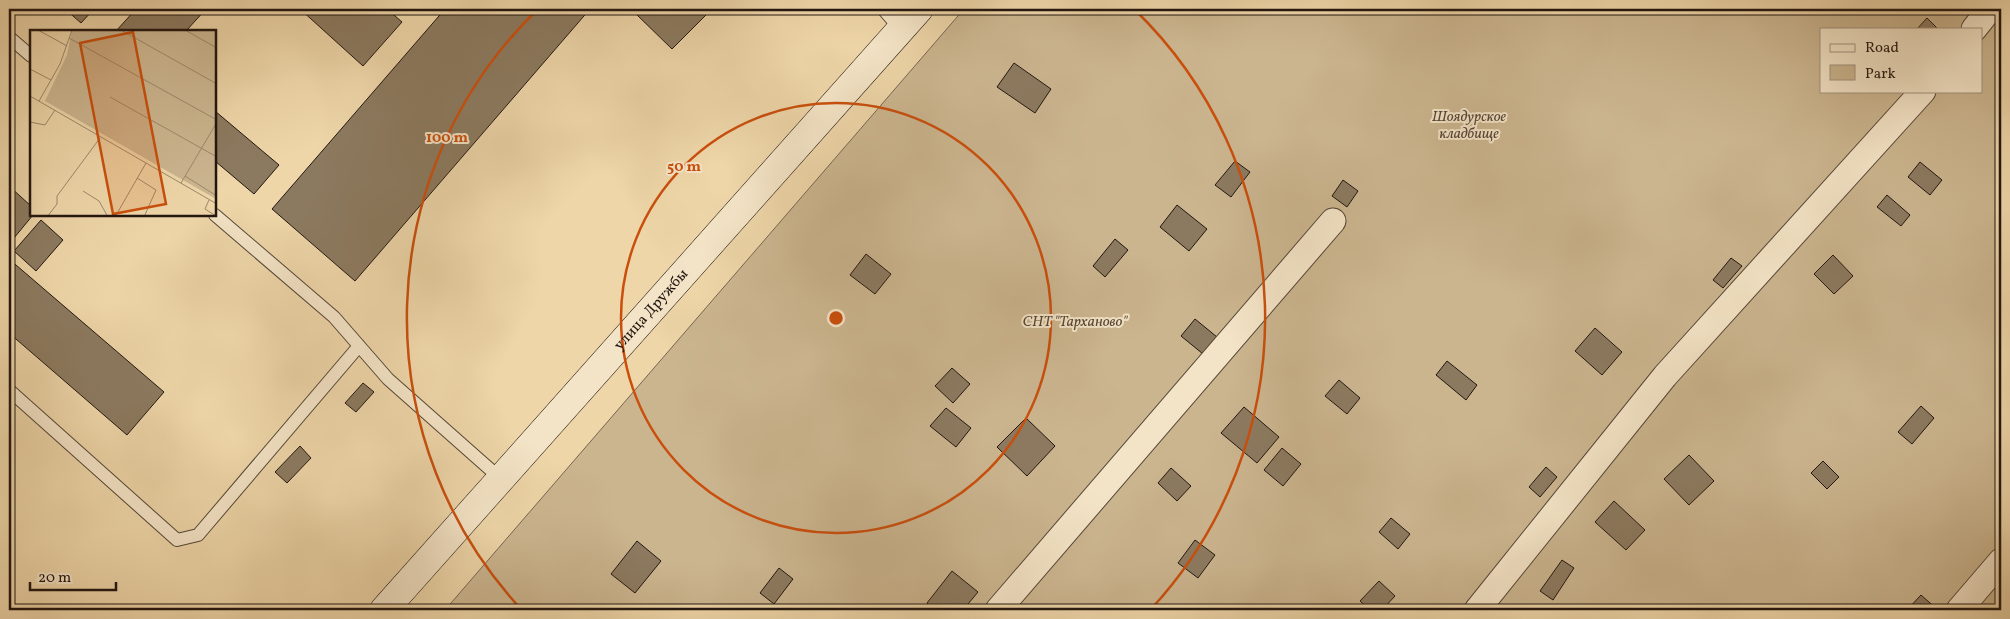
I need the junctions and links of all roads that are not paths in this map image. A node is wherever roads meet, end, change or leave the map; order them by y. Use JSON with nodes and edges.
{"nodes":[{"id":1,"x":883,"y":9,"type":"edge"},
{"id":2,"x":919,"y":9,"type":"edge"},
{"id":3,"x":1990,"y":9,"type":"edge"},
{"id":4,"x":1975,"y":28,"type":"edge"},
{"id":5,"x":901,"y":30,"type":"junction"},
{"id":6,"x":9,"y":37,"type":"edge"},
{"id":7,"x":30,"y":55,"type":"edge"},
{"id":8,"x":1922,"y":92,"type":"edge"},
{"id":9,"x":216,"y":216,"type":"edge"},
{"id":10,"x":1333,"y":221,"type":"dead end"},
{"id":11,"x":359,"y":346,"type":"junction"},
{"id":12,"x":9,"y":390,"type":"edge"},
{"id":13,"x":501,"y":479,"type":"junction"},
{"id":14,"x":2001,"y":561,"type":"edge"},
{"id":15,"x":384,"y":610,"type":"edge"},
{"id":16,"x":998,"y":610,"type":"edge"},
{"id":17,"x":1477,"y":610,"type":"edge"},
{"id":18,"x":1959,"y":610,"type":"edge"}],
"edges":[{"from":1,"to":5,"type":"lane"},
{"from":2,"to":5,"type":"main road","name":"улица Дружбы"},
{"from":3,"to":4,"type":"street"},
{"from":5,"to":13,"type":"main road","name":"улица Дружбы"},
{"from":6,"to":7,"type":"lane"},
{"from":8,"to":17,"type":"street"},
{"from":9,"to":11,"type":"lane"},
{"from":10,"to":16,"type":"street"},
{"from":11,"to":12,"type":"lane"},
{"from":11,"to":13,"type":"lane"},
{"from":13,"to":15,"type":"main road","name":"улица Дружбы"},
{"from":14,"to":18,"type":"street"}]}
